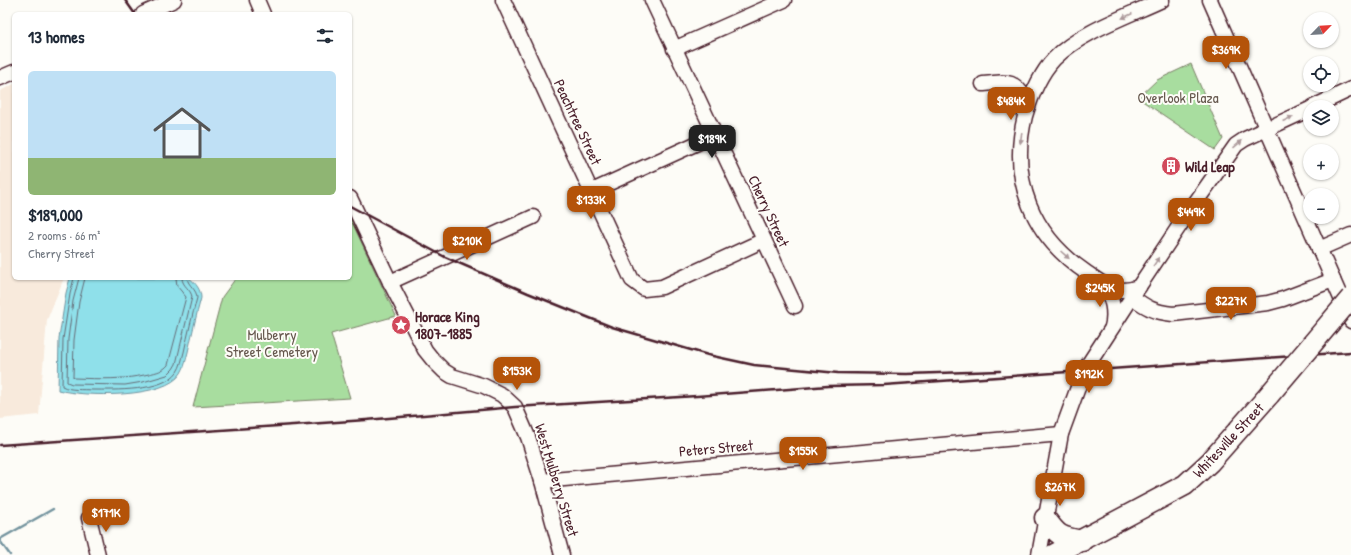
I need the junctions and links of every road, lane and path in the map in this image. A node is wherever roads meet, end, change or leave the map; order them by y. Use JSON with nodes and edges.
{"nodes":[{"id":1,"x":174,"y":0,"type":"edge"},
{"id":2,"x":257,"y":0,"type":"edge"},
{"id":3,"x":503,"y":0,"type":"edge"},
{"id":4,"x":652,"y":0,"type":"edge"},
{"id":5,"x":784,"y":0,"type":"edge"},
{"id":6,"x":1162,"y":0,"type":"edge"},
{"id":7,"x":1210,"y":0,"type":"edge"},
{"id":8,"x":147,"y":12,"type":"edge"},
{"id":9,"x":262,"y":12,"type":"edge"},
{"id":10,"x":674,"y":48,"type":"junction"},
{"id":11,"x":12,"y":73,"type":"edge"},
{"id":12,"x":0,"y":78,"type":"edge"},
{"id":13,"x":983,"y":84,"type":"dead end"},
{"id":14,"x":1351,"y":90,"type":"edge"},
{"id":15,"x":1329,"y":100,"type":"edge"},
{"id":16,"x":1028,"y":104,"type":"junction"},
{"id":17,"x":1303,"y":111,"type":"edge"},
{"id":18,"x":1267,"y":129,"type":"junction"},
{"id":19,"x":715,"y":136,"type":"junction"},
{"id":20,"x":592,"y":191,"type":"junction"},
{"id":21,"x":352,"y":202,"type":"edge"},
{"id":22,"x":533,"y":217,"type":"dead end"},
{"id":23,"x":1351,"y":235,"type":"edge"},
{"id":24,"x":764,"y":240,"type":"junction"},
{"id":25,"x":1320,"y":249,"type":"junction"},
{"id":26,"x":1333,"y":280,"type":"junction"},
{"id":27,"x":390,"y":282,"type":"junction"},
{"id":28,"x":1104,"y":284,"type":"junction"},
{"id":29,"x":1135,"y":292,"type":"junction"},
{"id":30,"x":1351,"y":298,"type":"edge"},
{"id":31,"x":795,"y":306,"type":"dead end"},
{"id":32,"x":1351,"y":321,"type":"edge"},
{"id":33,"x":1111,"y":329,"type":"junction"},
{"id":34,"x":1061,"y":434,"type":"junction"},
{"id":35,"x":542,"y":481,"type":"junction"},
{"id":36,"x":89,"y":518,"type":"dead end"},
{"id":37,"x":1045,"y":518,"type":"junction"},
{"id":38,"x":1083,"y":548,"type":"edge"},
{"id":39,"x":98,"y":555,"type":"edge"},
{"id":40,"x":562,"y":555,"type":"edge"},
{"id":41,"x":1039,"y":555,"type":"edge"},
{"id":42,"x":1053,"y":555,"type":"edge"}],
"edges":[{"from":1,"to":8,"type":"street"},
{"from":2,"to":9,"type":"street"},
{"from":3,"to":20,"type":"street","name":"Peachtree Street"},
{"from":4,"to":10,"type":"street","name":"Cherry Street"},
{"from":5,"to":10,"type":"street"},
{"from":6,"to":16,"type":"street","one_way":true},
{"from":7,"to":18,"type":"street"},
{"from":10,"to":19,"type":"street","name":"Cherry Street"},
{"from":11,"to":12,"type":"street"},
{"from":13,"to":16,"type":"street"},
{"from":14,"to":15,"type":"street"},
{"from":16,"to":28,"type":"street","one_way":true},
{"from":18,"to":17,"type":"street","one_way":true},
{"from":18,"to":25,"type":"street"},
{"from":29,"to":18,"type":"street","one_way":true},
{"from":19,"to":20,"type":"street"},
{"from":19,"to":24,"type":"street","name":"Cherry Street"},
{"from":20,"to":24,"type":"street","name":"Peachtree Street"},
{"from":21,"to":27,"type":"street","name":"West Mulberry Street"},
{"from":22,"to":27,"type":"street"},
{"from":23,"to":25,"type":"street"},
{"from":24,"to":31,"type":"street","name":"Cherry Street"},
{"from":25,"to":26,"type":"street"},
{"from":26,"to":29,"type":"street"},
{"from":26,"to":32,"type":"street"},
{"from":27,"to":35,"type":"street","name":"West Mulberry Street"},
{"from":28,"to":29,"type":"street"},
{"from":28,"to":33,"type":"street"},
{"from":29,"to":33,"type":"street"},
{"from":30,"to":38,"type":"highway","name":"Whitesville Street","bridge":true},
{"from":33,"to":34,"type":"street"},
{"from":34,"to":35,"type":"street","name":"Peters Street"},
{"from":34,"to":37,"type":"street"},
{"from":35,"to":40,"type":"street","name":"West Mulberry Street"},
{"from":36,"to":39,"type":"street"},
{"from":37,"to":38,"type":"highway"},
{"from":37,"to":41,"type":"street"},
{"from":38,"to":42,"type":"highway"}]}
